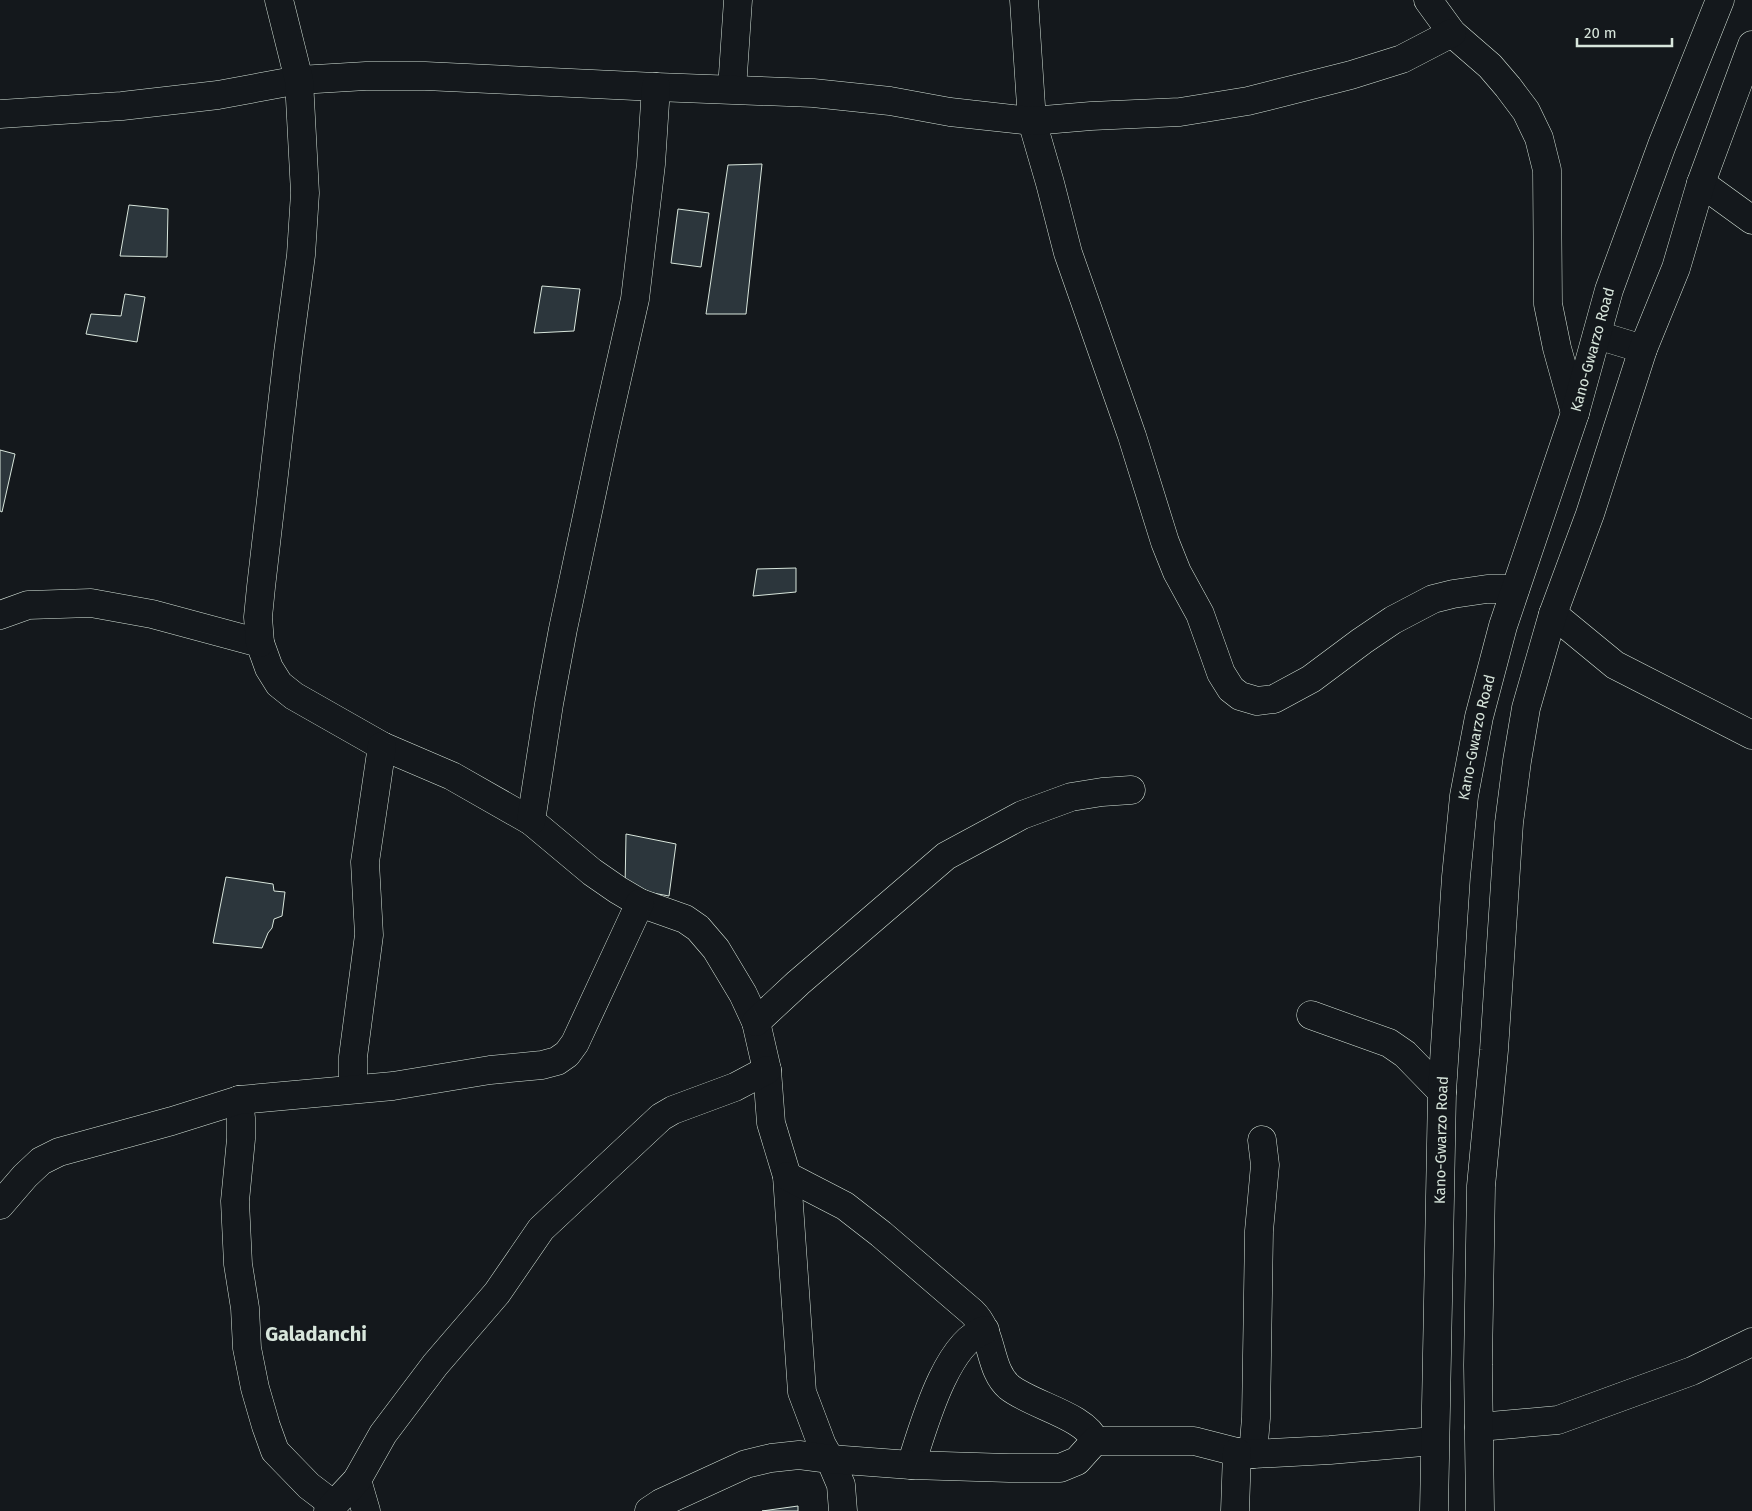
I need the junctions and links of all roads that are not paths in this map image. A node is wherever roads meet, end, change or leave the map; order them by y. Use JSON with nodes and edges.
{"nodes":[{"id":1,"x":279,"y":0,"type":"edge"},
{"id":2,"x":738,"y":0,"type":"edge"},
{"id":3,"x":1024,"y":0,"type":"edge"},
{"id":4,"x":1428,"y":0,"type":"edge"},
{"id":5,"x":1720,"y":0,"type":"edge"},
{"id":6,"x":1452,"y":33,"type":"junction"},
{"id":7,"x":1752,"y":45,"type":"edge"},
{"id":8,"x":299,"y":80,"type":"junction"},
{"id":9,"x":656,"y":87,"type":"junction"},
{"id":10,"x":732,"y":89,"type":"junction"},
{"id":11,"x":0,"y":114,"type":"edge"},
{"id":12,"x":1032,"y":121,"type":"junction"},
{"id":13,"x":1701,"y":183,"type":"junction"},
{"id":14,"x":1752,"y":220,"type":"edge"},
{"id":15,"x":1596,"y":335,"type":"junction"},
{"id":16,"x":1643,"y":349,"type":"junction"},
{"id":17,"x":1576,"y":413,"type":"junction"},
{"id":18,"x":1516,"y":590,"type":"junction"},
{"id":19,"x":1553,"y":614,"type":"junction"},
{"id":20,"x":0,"y":615,"type":"edge"},
{"id":21,"x":260,"y":643,"type":"junction"},
{"id":22,"x":1752,"y":735,"type":"edge"},
{"id":23,"x":382,"y":746,"type":"junction"},
{"id":24,"x":1131,"y":790,"type":"dead end"},
{"id":25,"x":531,"y":821,"type":"junction"},
{"id":26,"x":640,"y":903,"type":"junction"},
{"id":27,"x":1311,"y":1015,"type":"dead end"},
{"id":28,"x":756,"y":1022,"type":"junction"},
{"id":29,"x":767,"y":1070,"type":"junction"},
{"id":30,"x":353,"y":1089,"type":"junction"},
{"id":31,"x":1442,"y":1092,"type":"junction"},
{"id":32,"x":239,"y":1100,"type":"junction"},
{"id":33,"x":1262,"y":1140,"type":"dead end"},
{"id":34,"x":787,"y":1176,"type":"junction"},
{"id":35,"x":0,"y":1205,"type":"edge"},
{"id":36,"x":985,"y":1330,"type":"junction"},
{"id":37,"x":1752,"y":1342,"type":"edge"},
{"id":38,"x":1480,"y":1427,"type":"junction"},
{"id":39,"x":1095,"y":1441,"type":"junction"},
{"id":40,"x":1434,"y":1441,"type":"junction"},
{"id":41,"x":1245,"y":1453,"type":"junction"},
{"id":42,"x":830,"y":1460,"type":"junction"},
{"id":43,"x":911,"y":1464,"type":"junction"},
{"id":44,"x":357,"y":1480,"type":"junction"},
{"id":45,"x":331,"y":1508,"type":"edge"},
{"id":46,"x":366,"y":1511,"type":"edge"},
{"id":47,"x":649,"y":1511,"type":"edge"},
{"id":48,"x":843,"y":1511,"type":"edge"},
{"id":49,"x":1235,"y":1511,"type":"edge"},
{"id":50,"x":1434,"y":1511,"type":"edge"},
{"id":51,"x":1480,"y":1511,"type":"edge"}],
"edges":[{"from":1,"to":8,"type":"street"},
{"from":2,"to":10,"type":"street"},
{"from":3,"to":12,"type":"street"},
{"from":4,"to":6,"type":"street"},
{"from":5,"to":15,"type":"street","name":"Kano-Gwarzo Road"},
{"from":6,"to":12,"type":"street"},
{"from":6,"to":17,"type":"street"},
{"from":7,"to":13,"type":"street"},
{"from":8,"to":9,"type":"street"},
{"from":8,"to":11,"type":"street"},
{"from":8,"to":21,"type":"street"},
{"from":9,"to":10,"type":"street"},
{"from":9,"to":25,"type":"street"},
{"from":10,"to":12,"type":"street"},
{"from":12,"to":18,"type":"street"},
{"from":13,"to":14,"type":"street"},
{"from":13,"to":16,"type":"street"},
{"from":15,"to":16,"type":"street"},
{"from":15,"to":17,"type":"street","name":"Kano-Gwarzo Road"},
{"from":16,"to":19,"type":"street"},
{"from":17,"to":18,"type":"street","name":"Kano-Gwarzo Road"},
{"from":18,"to":31,"type":"street","name":"Kano-Gwarzo Road"},
{"from":19,"to":22,"type":"street"},
{"from":19,"to":38,"type":"street"},
{"from":20,"to":21,"type":"street"},
{"from":21,"to":23,"type":"street"},
{"from":23,"to":25,"type":"street"},
{"from":23,"to":30,"type":"street"},
{"from":24,"to":28,"type":"street"},
{"from":25,"to":26,"type":"street"},
{"from":26,"to":28,"type":"street"},
{"from":26,"to":30,"type":"street"},
{"from":27,"to":31,"type":"street"},
{"from":28,"to":29,"type":"street"},
{"from":29,"to":34,"type":"street"},
{"from":29,"to":44,"type":"street"},
{"from":30,"to":32,"type":"street"},
{"from":31,"to":40,"type":"street","name":"Kano-Gwarzo Road"},
{"from":32,"to":35,"type":"street"},
{"from":32,"to":45,"type":"street"},
{"from":33,"to":41,"type":"street"},
{"from":34,"to":36,"type":"street"},
{"from":34,"to":42,"type":"street"},
{"from":36,"to":39,"type":"street"},
{"from":36,"to":43,"type":"street"},
{"from":37,"to":38,"type":"street"},
{"from":38,"to":51,"type":"street"},
{"from":39,"to":41,"type":"street"},
{"from":39,"to":43,"type":"street"},
{"from":40,"to":41,"type":"street"},
{"from":40,"to":50,"type":"street","name":"Kano-Gwarzo Road"},
{"from":41,"to":49,"type":"street"},
{"from":42,"to":43,"type":"street"},
{"from":42,"to":47,"type":"street"},
{"from":42,"to":48,"type":"street"},
{"from":44,"to":45,"type":"street"},
{"from":44,"to":46,"type":"street"}]}
